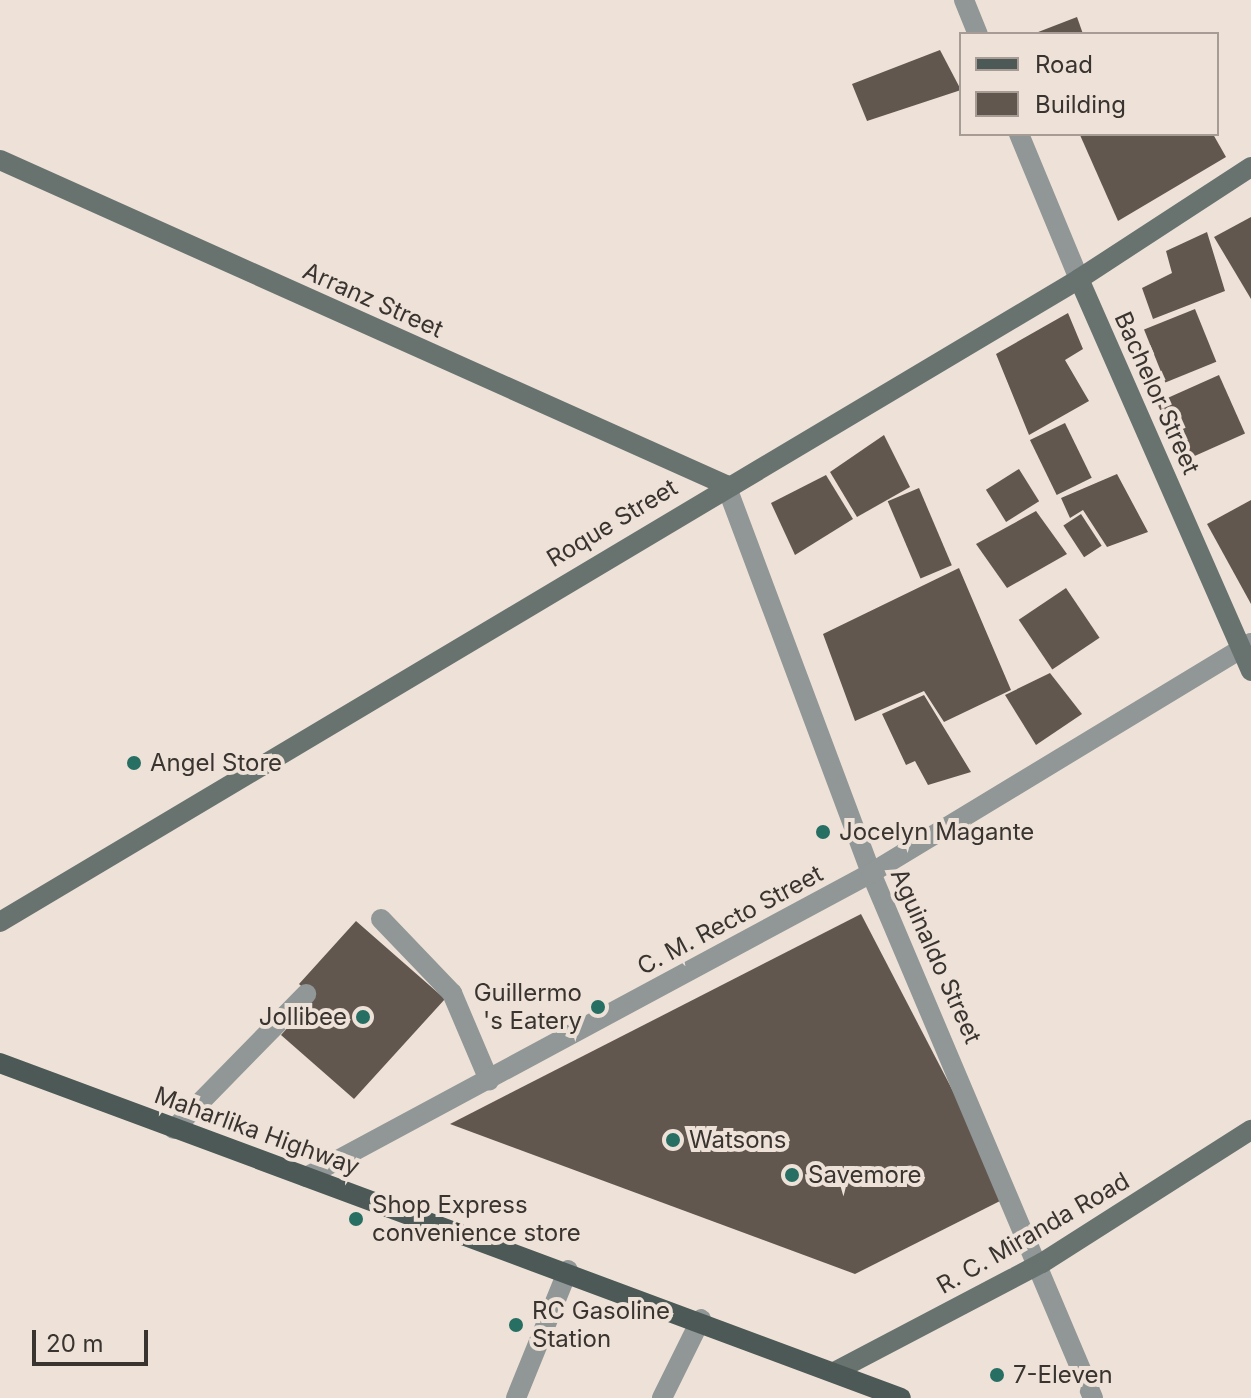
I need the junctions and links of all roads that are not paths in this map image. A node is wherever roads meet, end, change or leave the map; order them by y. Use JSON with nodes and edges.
{"nodes":[{"id":1,"x":964,"y":0,"type":"edge"},
{"id":2,"x":977,"y":32,"type":"edge"},
{"id":3,"x":1020,"y":136,"type":"edge"},
{"id":4,"x":0,"y":160,"type":"edge"},
{"id":5,"x":1251,"y":167,"type":"edge"},
{"id":6,"x":1079,"y":279,"type":"junction"},
{"id":7,"x":726,"y":485,"type":"junction"},
{"id":8,"x":1246,"y":646,"type":"edge"},
{"id":9,"x":1251,"y":671,"type":"edge"},
{"id":10,"x":871,"y":873,"type":"junction"},
{"id":11,"x":381,"y":919,"type":"dead end"},
{"id":12,"x":0,"y":922,"type":"edge"},
{"id":13,"x":306,"y":994,"type":"dead end"},
{"id":14,"x":0,"y":1063,"type":"edge"},
{"id":15,"x":489,"y":1080,"type":"junction"},
{"id":16,"x":174,"y":1129,"type":"junction"},
{"id":17,"x":1251,"y":1130,"type":"edge"},
{"id":18,"x":306,"y":1177,"type":"junction"},
{"id":19,"x":1042,"y":1263,"type":"junction"},
{"id":20,"x":568,"y":1270,"type":"junction"},
{"id":21,"x":701,"y":1319,"type":"junction"},
{"id":22,"x":836,"y":1371,"type":"junction"},
{"id":23,"x":516,"y":1398,"type":"edge"},
{"id":24,"x":662,"y":1398,"type":"edge"},
{"id":25,"x":901,"y":1398,"type":"edge"},
{"id":26,"x":1093,"y":1398,"type":"edge"}],
"edges":[{"from":1,"to":2,"type":"street"},
{"from":3,"to":6,"type":"street","name":"Bachelor Street"},
{"from":4,"to":7,"type":"street","name":"Arranz Street"},
{"from":5,"to":6,"type":"street","name":"Roque Street"},
{"from":6,"to":7,"type":"street","name":"Roque Street"},
{"from":6,"to":8,"type":"street","name":"Bachelor Street"},
{"from":7,"to":10,"type":"street","name":"Aguinaldo Street"},
{"from":7,"to":12,"type":"street","name":"Roque Street"},
{"from":8,"to":9,"type":"street","name":"Bachelor Street"},
{"from":8,"to":10,"type":"street","name":"C. M. Recto Street"},
{"from":10,"to":15,"type":"street","name":"C. M. Recto Street"},
{"from":10,"to":19,"type":"street","name":"Aguinaldo Street"},
{"from":11,"to":15,"type":"street"},
{"from":13,"to":16,"type":"street"},
{"from":14,"to":16,"type":"main road","name":"Maharlika Highway"},
{"from":15,"to":18,"type":"street","name":"C. M. Recto Street"},
{"from":16,"to":18,"type":"main road","name":"Maharlika Highway"},
{"from":17,"to":19,"type":"street","name":"R. C. Miranda Road"},
{"from":18,"to":20,"type":"main road","name":"Maharlika Highway"},
{"from":19,"to":22,"type":"street","name":"R. C. Miranda Road"},
{"from":19,"to":26,"type":"street","name":"Aguinaldo Street"},
{"from":20,"to":21,"type":"main road","name":"Maharlika Highway"},
{"from":20,"to":23,"type":"street"},
{"from":21,"to":22,"type":"main road","name":"Maharlika Highway"},
{"from":21,"to":24,"type":"street"},
{"from":22,"to":25,"type":"main road","name":"Maharlika Highway"}]}
